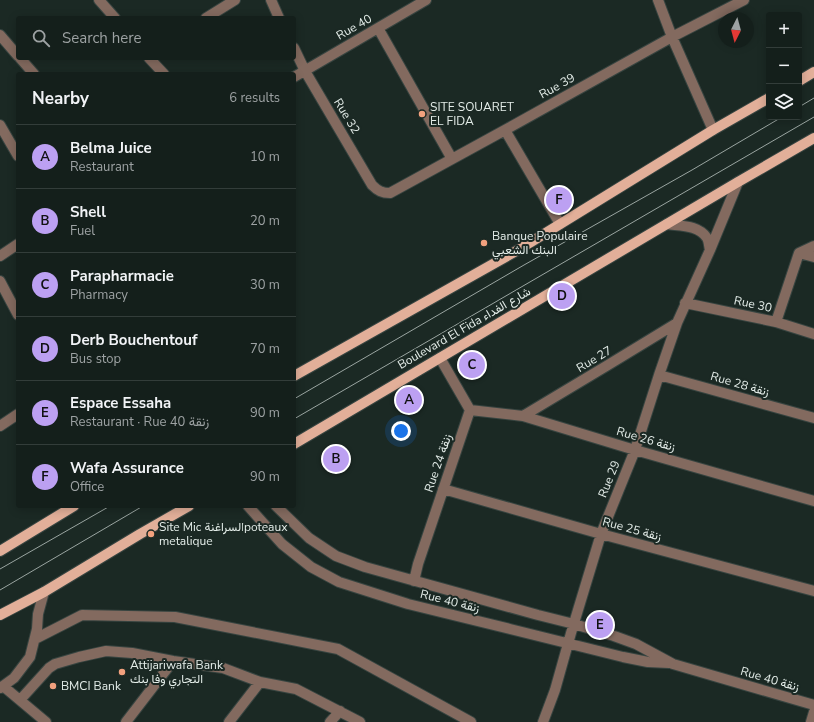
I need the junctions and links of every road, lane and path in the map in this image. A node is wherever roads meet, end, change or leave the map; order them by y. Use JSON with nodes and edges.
{"nodes":[{"id":1,"x":99,"y":0,"type":"edge"},
{"id":2,"x":235,"y":0,"type":"edge"},
{"id":3,"x":271,"y":0,"type":"edge"},
{"id":4,"x":426,"y":0,"type":"edge"},
{"id":5,"x":658,"y":0,"type":"edge"},
{"id":6,"x":744,"y":0,"type":"edge"},
{"id":7,"x":113,"y":16,"type":"edge"},
{"id":8,"x":209,"y":16,"type":"edge"},
{"id":9,"x":279,"y":16,"type":"edge"},
{"id":10,"x":378,"y":28,"type":"junction"},
{"id":11,"x":0,"y":35,"type":"edge"},
{"id":12,"x":672,"y":37,"type":"junction"},
{"id":13,"x":296,"y":52,"type":"edge"},
{"id":14,"x":16,"y":54,"type":"edge"},
{"id":15,"x":22,"y":60,"type":"edge"},
{"id":16,"x":151,"y":60,"type":"edge"},
{"id":17,"x":305,"y":71,"type":"junction"},
{"id":18,"x":32,"y":72,"type":"edge"},
{"id":19,"x":162,"y":72,"type":"edge"},
{"id":20,"x":814,"y":72,"type":"edge"},
{"id":21,"x":296,"y":76,"type":"edge"},
{"id":22,"x":802,"y":79,"type":"edge"},
{"id":23,"x":766,"y":100,"type":"edge"},
{"id":24,"x":0,"y":125,"type":"edge"},
{"id":25,"x":505,"y":130,"type":"junction"},
{"id":26,"x":713,"y":130,"type":"junction"},
{"id":27,"x":814,"y":138,"type":"edge"},
{"id":28,"x":16,"y":153,"type":"edge"},
{"id":29,"x":452,"y":159,"type":"junction"},
{"id":30,"x":738,"y":182,"type":"junction"},
{"id":31,"x":383,"y":193,"type":"joint"},
{"id":32,"x":560,"y":224,"type":"junction"},
{"id":33,"x":667,"y":224,"type":"junction"},
{"id":34,"x":16,"y":245,"type":"edge"},
{"id":35,"x":814,"y":246,"type":"edge"},
{"id":36,"x":710,"y":250,"type":"junction"},
{"id":37,"x":799,"y":254,"type":"junction"},
{"id":38,"x":0,"y":256,"type":"edge"},
{"id":39,"x":814,"y":258,"type":"edge"},
{"id":40,"x":0,"y":281,"type":"edge"},
{"id":41,"x":686,"y":303,"type":"junction"},
{"id":42,"x":16,"y":311,"type":"edge"},
{"id":43,"x":776,"y":322,"type":"junction"},
{"id":44,"x":677,"y":323,"type":"junction"},
{"id":45,"x":814,"y":334,"type":"edge"},
{"id":46,"x":440,"y":358,"type":"junction"},
{"id":47,"x":296,"y":375,"type":"edge"},
{"id":48,"x":659,"y":375,"type":"junction"},
{"id":49,"x":470,"y":410,"type":"junction"},
{"id":50,"x":16,"y":415,"type":"edge"},
{"id":51,"x":523,"y":416,"type":"junction"},
{"id":52,"x":814,"y":418,"type":"edge"},
{"id":53,"x":0,"y":426,"type":"edge"},
{"id":54,"x":296,"y":443,"type":"edge"},
{"id":55,"x":635,"y":450,"type":"junction"},
{"id":56,"x":443,"y":489,"type":"junction"},
{"id":57,"x":814,"y":501,"type":"edge"},
{"id":58,"x":71,"y":508,"type":"edge"},
{"id":59,"x":186,"y":508,"type":"edge"},
{"id":60,"x":250,"y":508,"type":"edge"},
{"id":61,"x":278,"y":508,"type":"edge"},
{"id":62,"x":601,"y":534,"type":"junction"},
{"id":63,"x":0,"y":551,"type":"edge"},
{"id":64,"x":414,"y":582,"type":"junction"},
{"id":65,"x":44,"y":592,"type":"junction"},
{"id":66,"x":814,"y":592,"type":"edge"},
{"id":67,"x":0,"y":615,"type":"edge"},
{"id":68,"x":574,"y":624,"type":"junction"},
{"id":69,"x":35,"y":639,"type":"junction"},
{"id":70,"x":568,"y":643,"type":"junction"},
{"id":71,"x":173,"y":661,"type":"junction"},
{"id":72,"x":673,"y":664,"type":"junction"},
{"id":73,"x":260,"y":682,"type":"junction"},
{"id":74,"x":2,"y":687,"type":"edge"},
{"id":75,"x":20,"y":700,"type":"junction"},
{"id":76,"x":814,"y":705,"type":"edge"},
{"id":77,"x":340,"y":711,"type":"junction"},
{"id":78,"x":814,"y":712,"type":"edge"},
{"id":79,"x":46,"y":722,"type":"edge"},
{"id":80,"x":126,"y":722,"type":"edge"},
{"id":81,"x":229,"y":722,"type":"edge"},
{"id":82,"x":330,"y":722,"type":"edge"},
{"id":83,"x":360,"y":722,"type":"edge"},
{"id":84,"x":471,"y":722,"type":"edge"},
{"id":85,"x":543,"y":722,"type":"edge"},
{"id":86,"x":811,"y":722,"type":"edge"}],
"edges":[{"from":1,"to":7,"type":"street"},
{"from":2,"to":8,"type":"street"},
{"from":3,"to":9,"type":"street"},
{"from":4,"to":10,"type":"street","name":"Rue 40"},
{"from":5,"to":12,"type":"street"},
{"from":6,"to":12,"type":"street","name":"Rue 39"},
{"from":10,"to":17,"type":"street","name":"Rue 40"},
{"from":10,"to":29,"type":"street"},
{"from":11,"to":14,"type":"street"},
{"from":12,"to":25,"type":"street","name":"Rue 39"},
{"from":12,"to":26,"type":"street"},
{"from":13,"to":17,"type":"street","name":"Rue 32"},
{"from":15,"to":18,"type":"street"},
{"from":16,"to":19,"type":"street"},
{"from":17,"to":21,"type":"street","name":"Rue 40"},
{"from":17,"to":31,"type":"street","name":"Rue 32"},
{"from":20,"to":22,"type":"main road"},
{"from":23,"to":26,"type":"main road"},
{"from":24,"to":28,"type":"street"},
{"from":25,"to":29,"type":"street","name":"Rue 39"},
{"from":25,"to":32,"type":"street"},
{"from":26,"to":32,"type":"main road"},
{"from":27,"to":30,"type":"main road","name":"Boulevard El Fida شارع الفداء"},
{"from":29,"to":31,"type":"street","name":"Rue 39"},
{"from":30,"to":33,"type":"main road","name":"Boulevard El Fida شارع الفداء"},
{"from":30,"to":36,"type":"street","name":"Rue 29"},
{"from":32,"to":47,"type":"main road"},
{"from":33,"to":36,"type":"street"},
{"from":33,"to":46,"type":"main road","name":"Boulevard El Fida شارع الفداء"},
{"from":34,"to":38,"type":"street"},
{"from":35,"to":37,"type":"street"},
{"from":36,"to":41,"type":"street","name":"Rue 29"},
{"from":37,"to":39,"type":"street"},
{"from":37,"to":43,"type":"street"},
{"from":40,"to":42,"type":"street"},
{"from":41,"to":43,"type":"street","name":"Rue 30"},
{"from":41,"to":44,"type":"street","name":"Rue 29"},
{"from":43,"to":45,"type":"street","name":"Rue 30"},
{"from":44,"to":48,"type":"street","name":"Rue 29"},
{"from":44,"to":51,"type":"street","name":"Rue 27"},
{"from":46,"to":49,"type":"street"},
{"from":46,"to":54,"type":"main road","name":"Boulevard El Fida شارع الفداء"},
{"from":48,"to":52,"type":"street","name":"Rue 28 زنقة"},
{"from":48,"to":55,"type":"street","name":"Rue 29"},
{"from":49,"to":51,"type":"street","name":"Rue 26 زنقة"},
{"from":49,"to":56,"type":"street","name":"Rue 24 زنقة"},
{"from":50,"to":53,"type":"street"},
{"from":51,"to":55,"type":"street","name":"Rue 26 زنقة"},
{"from":55,"to":57,"type":"street","name":"Rue 26 زنقة"},
{"from":55,"to":62,"type":"street","name":"Rue 29"},
{"from":56,"to":62,"type":"street","name":"Rue 25 زنقة"},
{"from":56,"to":64,"type":"street","name":"Rue 24 زنقة"},
{"from":58,"to":63,"type":"main road"},
{"from":59,"to":65,"type":"main road"},
{"from":60,"to":70,"type":"street","name":"Rue 40 زنقة"},
{"from":61,"to":64,"type":"street","name":"Rue 40 زنقة"},
{"from":62,"to":66,"type":"street","name":"Rue 25 زنقة"},
{"from":62,"to":68,"type":"street","name":"Rue 29"},
{"from":64,"to":68,"type":"street","name":"Rue 40 زنقة"},
{"from":65,"to":67,"type":"main road"},
{"from":65,"to":69,"type":"street"},
{"from":68,"to":70,"type":"street","name":"Rue 29"},
{"from":68,"to":72,"type":"street","name":"Rue 40 زنقة"},
{"from":69,"to":74,"type":"street"},
{"from":69,"to":84,"type":"street"},
{"from":70,"to":72,"type":"street","name":"Rue 40 زنقة"},
{"from":70,"to":85,"type":"street","name":"Rue 29"},
{"from":71,"to":73,"type":"street"},
{"from":71,"to":75,"type":"street"},
{"from":71,"to":80,"type":"street"},
{"from":72,"to":76,"type":"street","name":"Rue 40 زنقة"},
{"from":73,"to":77,"type":"street"},
{"from":73,"to":81,"type":"street"},
{"from":74,"to":75,"type":"street"},
{"from":75,"to":79,"type":"street"},
{"from":77,"to":82,"type":"street"},
{"from":77,"to":83,"type":"street"},
{"from":78,"to":86,"type":"street"}]}
